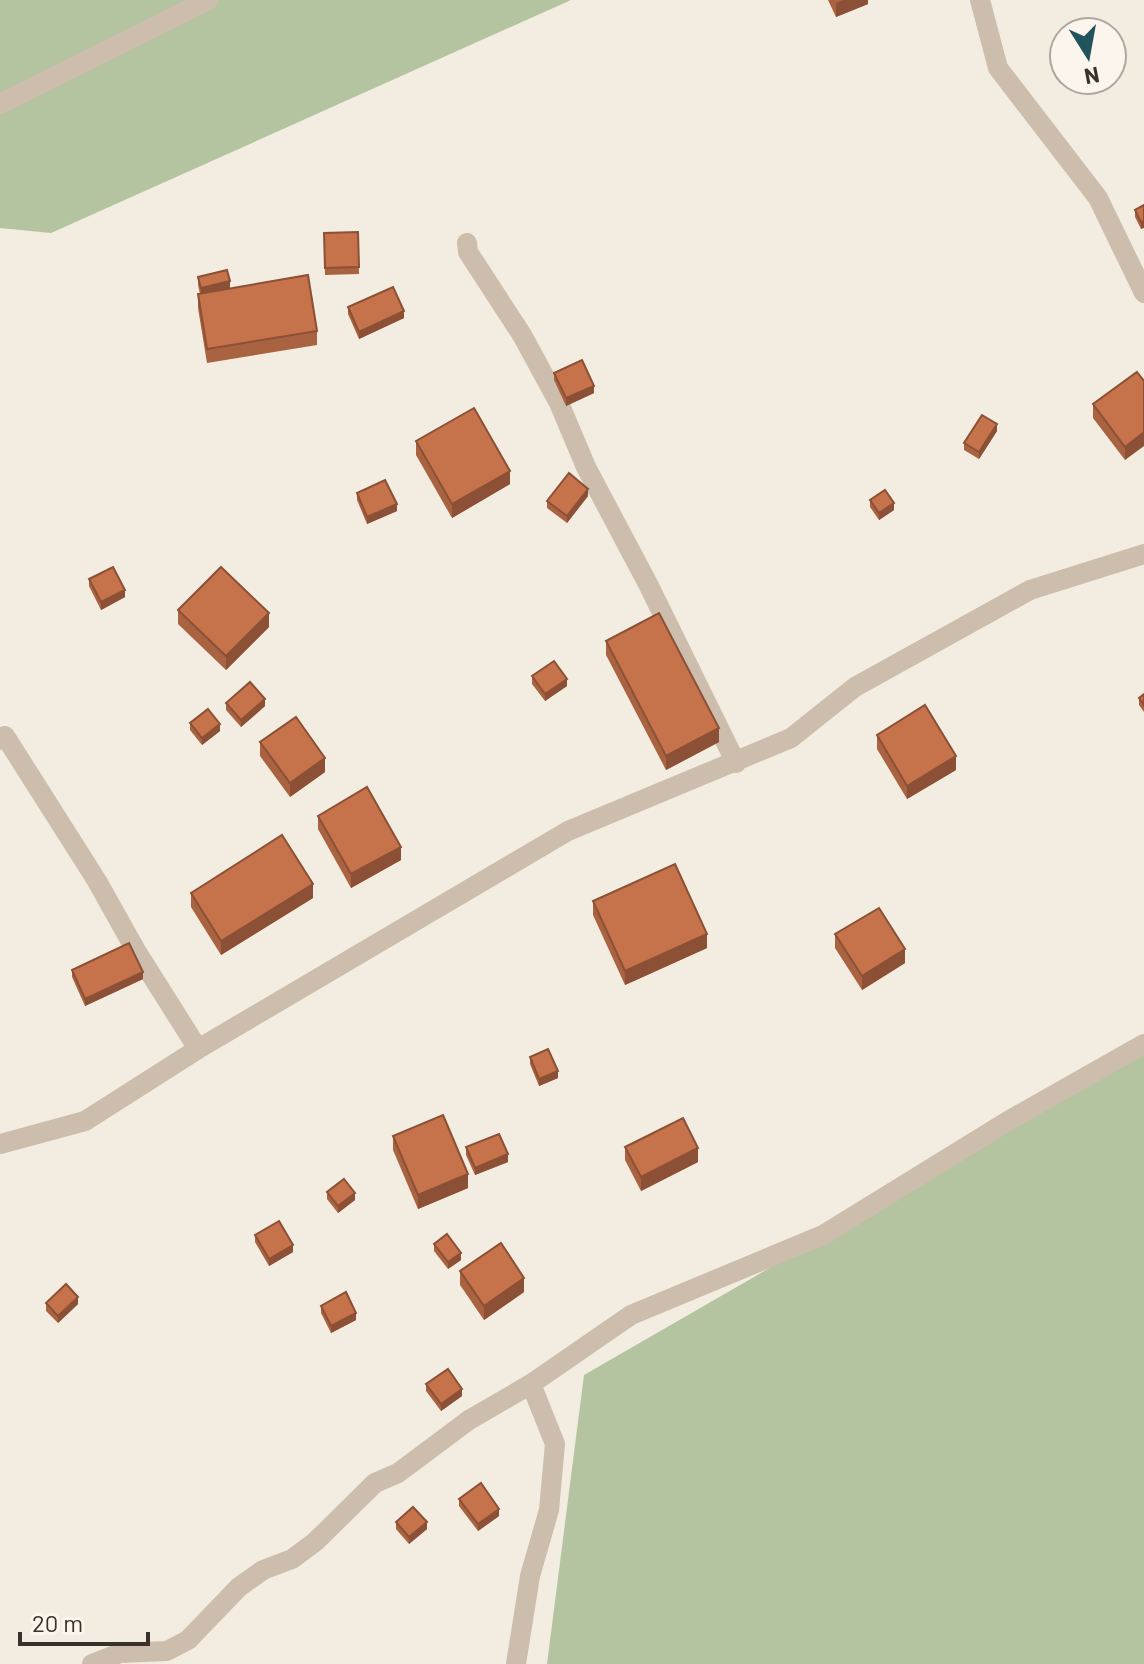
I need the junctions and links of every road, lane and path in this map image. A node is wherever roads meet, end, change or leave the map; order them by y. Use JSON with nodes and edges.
{"nodes":[{"id":1,"x":208,"y":0,"type":"edge"},
{"id":2,"x":980,"y":0,"type":"edge"},
{"id":3,"x":0,"y":104,"type":"edge"},
{"id":4,"x":467,"y":243,"type":"dead end"},
{"id":5,"x":1144,"y":293,"type":"edge"},
{"id":6,"x":1144,"y":554,"type":"edge"},
{"id":7,"x":0,"y":740,"type":"edge"},
{"id":8,"x":736,"y":763,"type":"junction"},
{"id":9,"x":1144,"y":1044,"type":"edge"},
{"id":10,"x":198,"y":1049,"type":"junction"},
{"id":11,"x":0,"y":1144,"type":"edge"},
{"id":12,"x":531,"y":1384,"type":"junction"},
{"id":13,"x":92,"y":1664,"type":"edge"},
{"id":14,"x":516,"y":1664,"type":"edge"}],
"edges":[{"from":1,"to":3,"type":"street"},
{"from":2,"to":5,"type":"street"},
{"from":4,"to":8,"type":"street"},
{"from":6,"to":8,"type":"street"},
{"from":7,"to":10,"type":"street"},
{"from":8,"to":10,"type":"street"},
{"from":9,"to":12,"type":"street"},
{"from":10,"to":11,"type":"street"},
{"from":12,"to":13,"type":"street"},
{"from":12,"to":14,"type":"street"}]}
